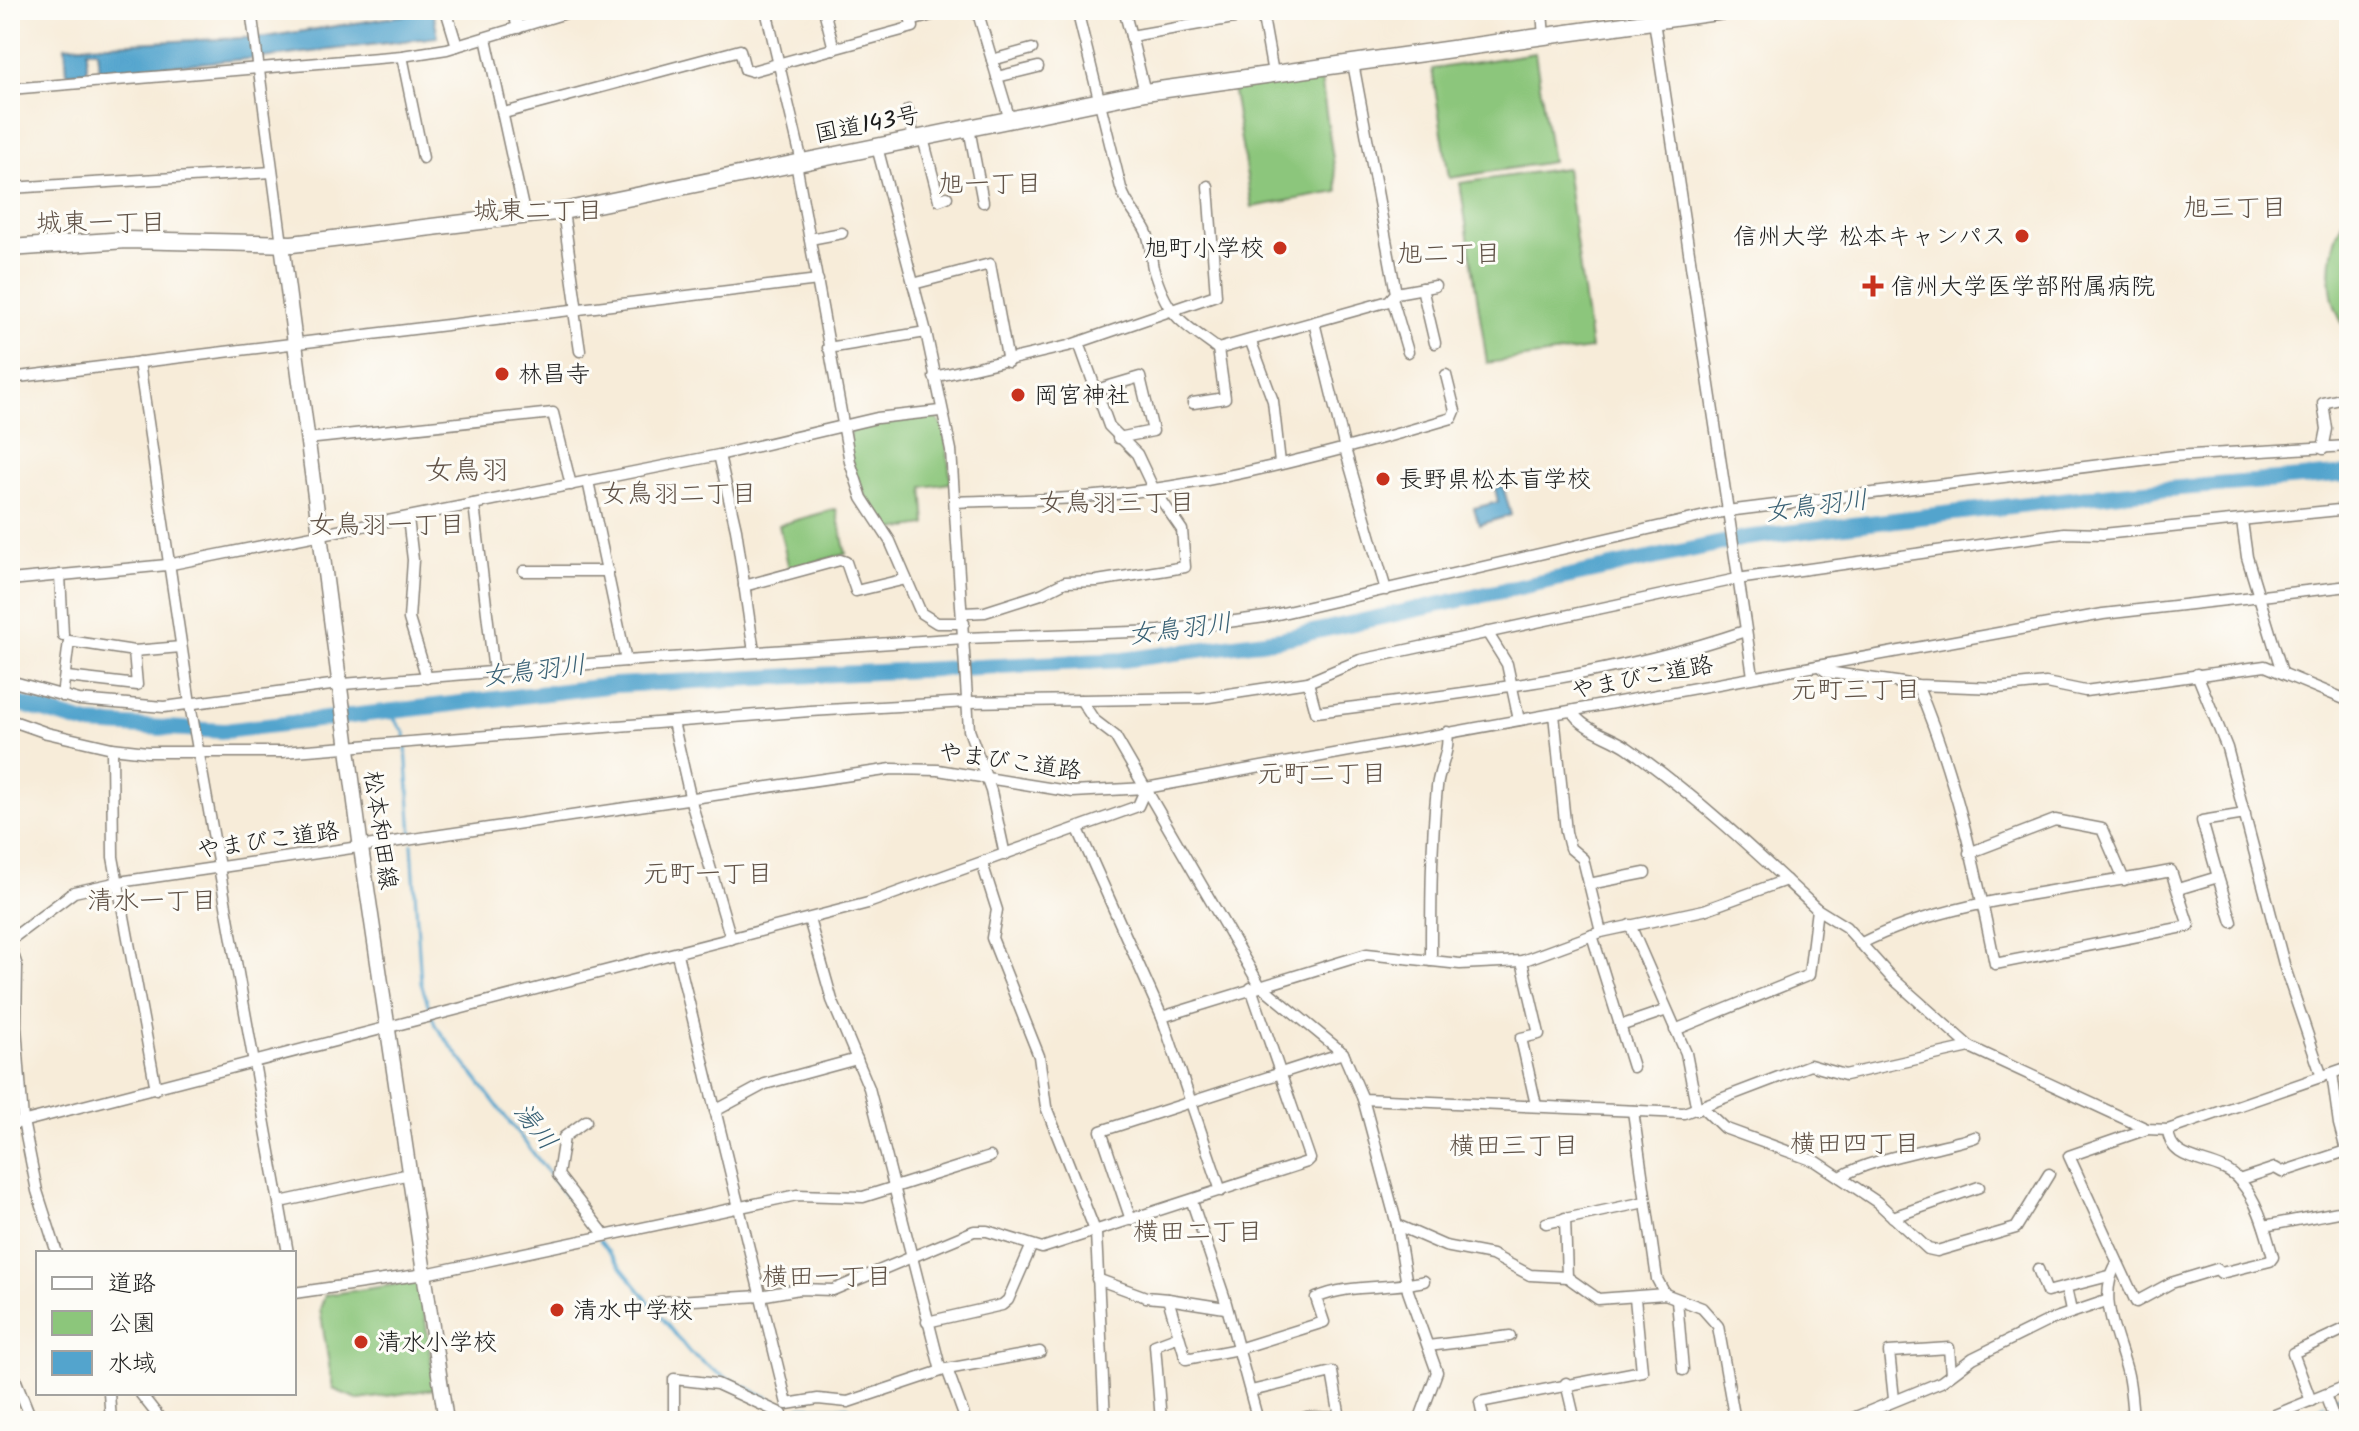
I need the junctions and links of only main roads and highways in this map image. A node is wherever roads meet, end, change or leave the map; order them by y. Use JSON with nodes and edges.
{"nodes":[{"id":1,"x":1731,"y":10,"type":"edge"},
{"id":2,"x":282,"y":244,"type":"junction"},
{"id":3,"x":10,"y":248,"type":"edge"},
{"id":4,"x":446,"y":1421,"type":"edge"}],
"edges":[{"from":1,"to":2,"type":"highway","name":"国道143号"},
{"from":2,"to":3,"type":"highway","name":"国道143号"},
{"from":2,"to":4,"type":"main road","name":"松本和田線"}]}
